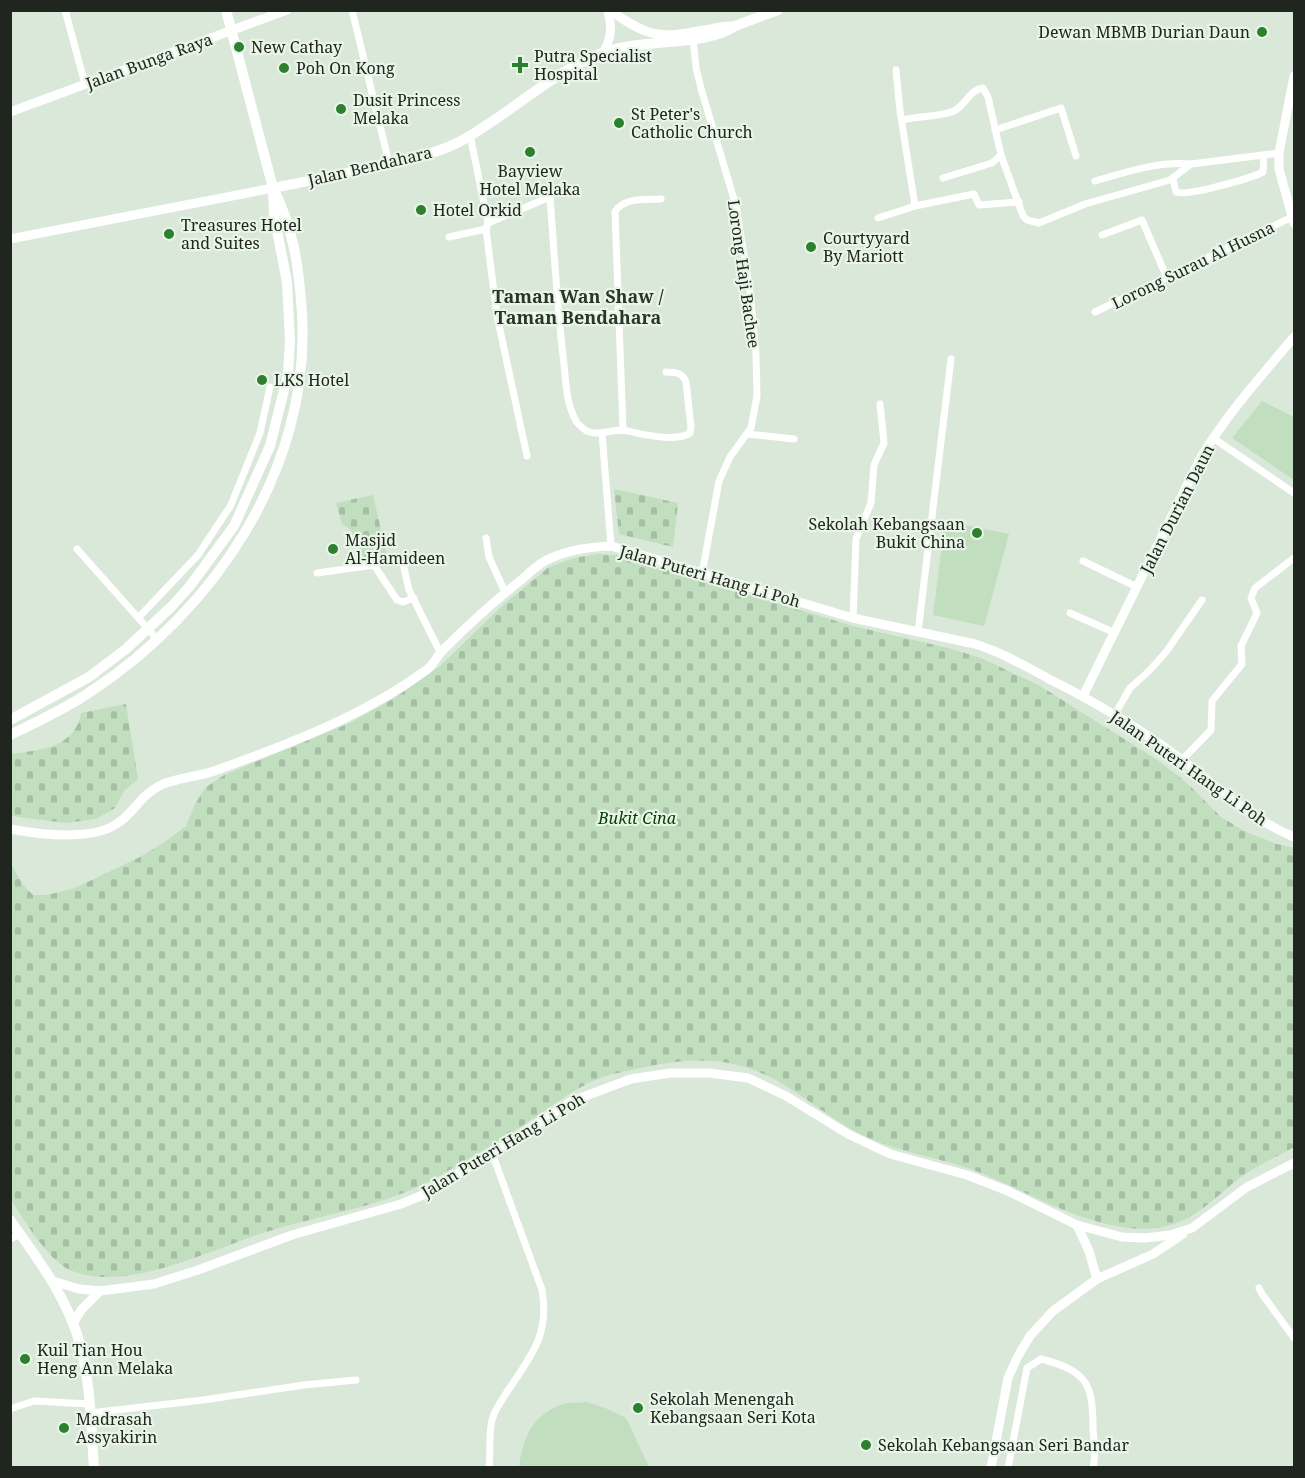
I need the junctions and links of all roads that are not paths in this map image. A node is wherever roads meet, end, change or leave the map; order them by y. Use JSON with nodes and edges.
{"nodes":[{"id":1,"x":65,"y":10,"type":"edge"},
{"id":2,"x":226,"y":10,"type":"edge"},
{"id":3,"x":287,"y":10,"type":"edge"},
{"id":4,"x":352,"y":10,"type":"edge"},
{"id":5,"x":609,"y":10,"type":"edge"},
{"id":6,"x":778,"y":10,"type":"edge"},
{"id":7,"x":735,"y":26,"type":"junction"},
{"id":8,"x":231,"y":31,"type":"junction"},
{"id":9,"x":693,"y":35,"type":"junction"},
{"id":10,"x":603,"y":53,"type":"junction"},
{"id":11,"x":896,"y":70,"type":"dead end"},
{"id":12,"x":1294,"y":76,"type":"edge"},
{"id":13,"x":86,"y":84,"type":"junction"},
{"id":14,"x":10,"y":112,"type":"edge"},
{"id":15,"x":902,"y":120,"type":"junction"},
{"id":16,"x":995,"y":130,"type":"junction"},
{"id":17,"x":470,"y":135,"type":"junction"},
{"id":18,"x":1279,"y":153,"type":"junction"},
{"id":19,"x":1001,"y":155,"type":"junction"},
{"id":20,"x":1264,"y":155,"type":"junction"},
{"id":21,"x":1076,"y":156,"type":"dead end"},
{"id":22,"x":389,"y":163,"type":"junction"},
{"id":23,"x":1191,"y":164,"type":"junction"},
{"id":24,"x":943,"y":178,"type":"dead end"},
{"id":25,"x":1173,"y":178,"type":"junction"},
{"id":26,"x":1095,"y":180,"type":"dead end"},
{"id":27,"x":273,"y":188,"type":"junction"},
{"id":28,"x":661,"y":199,"type":"dead end"},
{"id":29,"x":1018,"y":202,"type":"junction"},
{"id":30,"x":915,"y":206,"type":"junction"},
{"id":31,"x":878,"y":218,"type":"dead end"},
{"id":32,"x":1293,"y":220,"type":"edge"},
{"id":33,"x":487,"y":226,"type":"junction"},
{"id":34,"x":1102,"y":235,"type":"dead end"},
{"id":35,"x":449,"y":237,"type":"dead end"},
{"id":36,"x":10,"y":239,"type":"edge"},
{"id":37,"x":1167,"y":278,"type":"junction"},
{"id":38,"x":1095,"y":312,"type":"dead end"},
{"id":39,"x":620,"y":314,"type":"junction"},
{"id":40,"x":558,"y":315,"type":"junction"},
{"id":41,"x":497,"y":316,"type":"junction"},
{"id":42,"x":1294,"y":337,"type":"edge"},
{"id":43,"x":951,"y":359,"type":"dead end"},
{"id":44,"x":666,"y":372,"type":"dead end"},
{"id":45,"x":270,"y":387,"type":"dead end"},
{"id":46,"x":880,"y":404,"type":"dead end"},
{"id":47,"x":623,"y":429,"type":"junction"},
{"id":48,"x":602,"y":433,"type":"junction"},
{"id":49,"x":747,"y":434,"type":"junction"},
{"id":50,"x":1213,"y":438,"type":"junction"},
{"id":51,"x":794,"y":439,"type":"dead end"},
{"id":52,"x":528,"y":456,"type":"dead end"},
{"id":53,"x":1294,"y":493,"type":"edge"},
{"id":54,"x":486,"y":538,"type":"dead end"},
{"id":55,"x":611,"y":546,"type":"junction"},
{"id":56,"x":77,"y":549,"type":"dead end"},
{"id":57,"x":1294,"y":558,"type":"edge"},
{"id":58,"x":402,"y":559,"type":"dead end"},
{"id":59,"x":1083,"y":561,"type":"dead end"},
{"id":60,"x":317,"y":573,"type":"dead end"},
{"id":61,"x":702,"y":574,"type":"junction"},
{"id":62,"x":1137,"y":587,"type":"junction"},
{"id":63,"x":505,"y":592,"type":"junction"},
{"id":64,"x":414,"y":598,"type":"junction"},
{"id":65,"x":1202,"y":600,"type":"dead end"},
{"id":66,"x":1070,"y":613,"type":"dead end"},
{"id":67,"x":139,"y":617,"type":"junction"},
{"id":68,"x":853,"y":618,"type":"junction"},
{"id":69,"x":148,"y":628,"type":"junction"},
{"id":70,"x":918,"y":632,"type":"junction"},
{"id":71,"x":1115,"y":633,"type":"junction"},
{"id":72,"x":157,"y":639,"type":"junction"},
{"id":73,"x":441,"y":652,"type":"junction"},
{"id":74,"x":1083,"y":696,"type":"junction"},
{"id":75,"x":1114,"y":716,"type":"junction"},
{"id":76,"x":10,"y":720,"type":"edge"},
{"id":77,"x":10,"y":735,"type":"edge"},
{"id":78,"x":1182,"y":760,"type":"junction"},
{"id":79,"x":10,"y":829,"type":"edge"},
{"id":80,"x":1294,"y":837,"type":"edge"},
{"id":81,"x":492,"y":1153,"type":"junction"},
{"id":82,"x":1293,"y":1165,"type":"edge"},
{"id":83,"x":10,"y":1220,"type":"edge"},
{"id":84,"x":1077,"y":1225,"type":"junction"},
{"id":85,"x":1192,"y":1228,"type":"junction"},
{"id":86,"x":15,"y":1236,"type":"edge"},
{"id":87,"x":1097,"y":1279,"type":"junction"},
{"id":88,"x":53,"y":1281,"type":"junction"},
{"id":89,"x":1259,"y":1288,"type":"dead end"},
{"id":90,"x":100,"y":1292,"type":"junction"},
{"id":91,"x":73,"y":1323,"type":"junction"},
{"id":92,"x":1294,"y":1338,"type":"edge"},
{"id":93,"x":356,"y":1380,"type":"dead end"},
{"id":94,"x":10,"y":1409,"type":"edge"},
{"id":95,"x":90,"y":1409,"type":"junction"},
{"id":96,"x":94,"y":1467,"type":"edge"},
{"id":97,"x":489,"y":1467,"type":"edge"},
{"id":98,"x":991,"y":1467,"type":"edge"},
{"id":99,"x":1008,"y":1467,"type":"edge"},
{"id":100,"x":1093,"y":1467,"type":"edge"}],
"edges":[{"from":1,"to":13,"type":"street"},
{"from":2,"to":8,"type":"main road"},
{"from":3,"to":8,"type":"street","name":"Jalan Bunga Raya"},
{"from":4,"to":22,"type":"street"},
{"from":5,"to":9,"type":"street"},
{"from":5,"to":10,"type":"street"},
{"from":6,"to":7,"type":"main road","name":"Jalan Bendahara"},
{"from":7,"to":9,"type":"street"},
{"from":7,"to":9,"type":"main road","name":"Jalan Bendahara"},
{"from":8,"to":13,"type":"street","name":"Jalan Bunga Raya"},
{"from":8,"to":27,"type":"main road"},
{"from":9,"to":10,"type":"main road","name":"Jalan Bendahara"},
{"from":9,"to":49,"type":"street","name":"Lorong Haji Bachee"},
{"from":10,"to":17,"type":"main road","name":"Jalan Bendahara"},
{"from":11,"to":15,"type":"street"},
{"from":12,"to":18,"type":"street"},
{"from":13,"to":14,"type":"street","name":"Jalan Bunga Raya"},
{"from":15,"to":16,"type":"street"},
{"from":15,"to":30,"type":"street"},
{"from":16,"to":19,"type":"street"},
{"from":16,"to":21,"type":"street"},
{"from":17,"to":22,"type":"main road","name":"Jalan Bendahara"},
{"from":17,"to":33,"type":"street"},
{"from":18,"to":20,"type":"street"},
{"from":18,"to":32,"type":"street"},
{"from":19,"to":24,"type":"street"},
{"from":19,"to":29,"type":"street"},
{"from":20,"to":23,"type":"street"},
{"from":20,"to":25,"type":"street"},
{"from":22,"to":27,"type":"main road","name":"Jalan Bendahara"},
{"from":23,"to":25,"type":"street"},
{"from":23,"to":26,"type":"street"},
{"from":25,"to":29,"type":"street"},
{"from":27,"to":36,"type":"street","name":"Jalan Bendahara"},
{"from":27,"to":69,"type":"main road"},
{"from":27,"to":72,"type":"main road"},
{"from":28,"to":39,"type":"street"},
{"from":29,"to":30,"type":"street"},
{"from":30,"to":31,"type":"street"},
{"from":32,"to":37,"type":"street","name":"Lorong Surau Al Husna"},
{"from":33,"to":35,"type":"street"},
{"from":33,"to":40,"type":"street"},
{"from":33,"to":41,"type":"street"},
{"from":34,"to":37,"type":"street"},
{"from":37,"to":38,"type":"street","name":"Lorong Surau Al Husna"},
{"from":39,"to":40,"type":"street"},
{"from":39,"to":47,"type":"street"},
{"from":40,"to":41,"type":"street"},
{"from":40,"to":48,"type":"street"},
{"from":41,"to":52,"type":"street"},
{"from":42,"to":50,"type":"street","name":"Jalan Durian Daun"},
{"from":43,"to":70,"type":"street"},
{"from":44,"to":47,"type":"street"},
{"from":45,"to":67,"type":"street"},
{"from":46,"to":68,"type":"street"},
{"from":47,"to":48,"type":"street"},
{"from":48,"to":55,"type":"street"},
{"from":49,"to":51,"type":"street"},
{"from":49,"to":61,"type":"street","name":"Lorong Haji Bachee"},
{"from":50,"to":53,"type":"street"},
{"from":50,"to":62,"type":"street","name":"Jalan Durian Daun"},
{"from":54,"to":63,"type":"street"},
{"from":55,"to":61,"type":"street","name":"Jalan Puteri Hang Li Poh"},
{"from":55,"to":63,"type":"street","name":"Jalan Puteri Hang Li Poh"},
{"from":56,"to":67,"type":"street"},
{"from":57,"to":78,"type":"street"},
{"from":58,"to":64,"type":"street"},
{"from":59,"to":62,"type":"street"},
{"from":60,"to":64,"type":"street"},
{"from":61,"to":68,"type":"street","name":"Jalan Puteri Hang Li Poh"},
{"from":62,"to":71,"type":"street","name":"Jalan Durian Daun"},
{"from":63,"to":73,"type":"street","name":"Jalan Puteri Hang Li Poh"},
{"from":64,"to":73,"type":"street"},
{"from":65,"to":75,"type":"street"},
{"from":66,"to":71,"type":"street"},
{"from":67,"to":69,"type":"street"},
{"from":68,"to":70,"type":"street","name":"Jalan Puteri Hang Li Poh"},
{"from":69,"to":72,"type":"street"},
{"from":69,"to":76,"type":"main road"},
{"from":70,"to":74,"type":"street","name":"Jalan Puteri Hang Li Poh"},
{"from":71,"to":74,"type":"street","name":"Jalan Durian Daun"},
{"from":72,"to":77,"type":"main road"},
{"from":73,"to":79,"type":"street","name":"Jalan Puteri Hang Li Poh"},
{"from":74,"to":75,"type":"street","name":"Jalan Puteri Hang Li Poh"},
{"from":75,"to":78,"type":"street","name":"Jalan Puteri Hang Li Poh"},
{"from":78,"to":80,"type":"street","name":"Jalan Puteri Hang Li Poh"},
{"from":81,"to":84,"type":"street","name":"Jalan Puteri Hang Li Poh"},
{"from":81,"to":90,"type":"street","name":"Jalan Puteri Hang Li Poh"},
{"from":81,"to":97,"type":"street"},
{"from":82,"to":85,"type":"street","name":"Jalan Puteri Hang Li Poh"},
{"from":83,"to":86,"type":"main road"},
{"from":84,"to":85,"type":"street","name":"Jalan Puteri Hang Li Poh"},
{"from":84,"to":87,"type":"street"},
{"from":85,"to":87,"type":"street"},
{"from":86,"to":88,"type":"main road"},
{"from":87,"to":98,"type":"street"},
{"from":88,"to":90,"type":"street","name":"Jalan Puteri Hang Li Poh"},
{"from":88,"to":91,"type":"main road"},
{"from":89,"to":92,"type":"street"},
{"from":90,"to":91,"type":"street"},
{"from":91,"to":95,"type":"main road"},
{"from":93,"to":95,"type":"street"},
{"from":94,"to":95,"type":"street"},
{"from":95,"to":96,"type":"main road"},
{"from":99,"to":100,"type":"street"}]}
